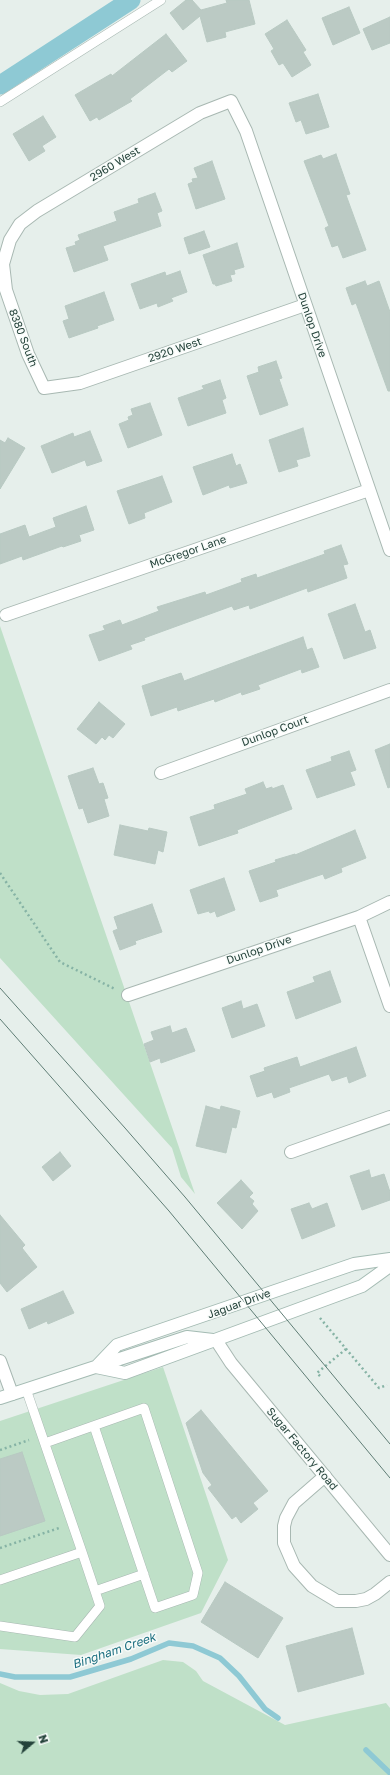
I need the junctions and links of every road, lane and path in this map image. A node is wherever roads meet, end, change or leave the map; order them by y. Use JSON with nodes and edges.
{"nodes":[{"id":1,"x":161,"y":0,"type":"edge"},
{"id":2,"x":231,"y":101,"type":"joint"},
{"id":3,"x":0,"y":102,"type":"edge"},
{"id":4,"x":10,"y":240,"type":"joint"},
{"id":5,"x":305,"y":305,"type":"junction"},
{"id":6,"x":44,"y":388,"type":"joint"},
{"id":7,"x":369,"y":490,"type":"junction"},
{"id":8,"x":390,"y":550,"type":"edge"},
{"id":9,"x":6,"y":615,"type":"dead end"},
{"id":10,"x":390,"y":690,"type":"edge"},
{"id":11,"x":161,"y":773,"type":"dead end"},
{"id":12,"x":0,"y":873,"type":"edge"},
{"id":13,"x":390,"y":902,"type":"edge"},
{"id":14,"x":359,"y":916,"type":"junction"},
{"id":15,"x":128,"y":995,"type":"joint"},
{"id":16,"x":390,"y":1006,"type":"edge"},
{"id":17,"x":390,"y":1117,"type":"edge"},
{"id":18,"x":291,"y":1152,"type":"dead end"},
{"id":19,"x":390,"y":1259,"type":"edge"},
{"id":20,"x":390,"y":1266,"type":"edge"},
{"id":21,"x":320,"y":1318,"type":"dead end"},
{"id":22,"x":216,"y":1340,"type":"junction"},
{"id":23,"x":346,"y":1349,"type":"junction"},
{"id":24,"x":0,"y":1361,"type":"edge"},
{"id":25,"x":96,"y":1367,"type":"junction"},
{"id":26,"x":320,"y":1376,"type":"dead end"},
{"id":27,"x":387,"y":1385,"type":"dead end"},
{"id":28,"x":26,"y":1389,"type":"junction"},
{"id":29,"x":12,"y":1394,"type":"junction"},
{"id":30,"x":0,"y":1398,"type":"edge"},
{"id":31,"x":94,"y":1426,"type":"junction"},
{"id":32,"x":26,"y":1433,"type":"dead end"},
{"id":33,"x":29,"y":1440,"type":"junction"},
{"id":34,"x":45,"y":1443,"type":"junction"},
{"id":35,"x":32,"y":1448,"type":"dead end"},
{"id":36,"x":0,"y":1450,"type":"edge"},
{"id":37,"x":325,"y":1476,"type":"junction"},
{"id":38,"x":57,"y":1520,"type":"dead end"},
{"id":39,"x":0,"y":1548,"type":"edge"},
{"id":40,"x":82,"y":1552,"type":"junction"},
{"id":41,"x":390,"y":1555,"type":"edge"},
{"id":42,"x":144,"y":1574,"type":"junction"},
{"id":43,"x":0,"y":1580,"type":"edge"},
{"id":44,"x":390,"y":1582,"type":"edge"},
{"id":45,"x":95,"y":1591,"type":"junction"},
{"id":46,"x":0,"y":1626,"type":"edge"}],
"edges":[{"from":1,"to":3,"type":"lane"},
{"from":2,"to":4,"type":"street","name":"2960 West"},
{"from":2,"to":5,"type":"street","name":"Dunlop Drive"},
{"from":4,"to":6,"type":"street","name":"8380 South"},
{"from":5,"to":6,"type":"street","name":"2920 West"},
{"from":5,"to":7,"type":"street","name":"Dunlop Drive"},
{"from":7,"to":8,"type":"street","name":"Dunlop Drive"},
{"from":7,"to":9,"type":"street","name":"McGregor Lane"},
{"from":10,"to":11,"type":"street","name":"Dunlop Court"},
{"from":12,"to":15,"type":"path"},
{"from":13,"to":14,"type":"street","name":"Dunlop Drive"},
{"from":14,"to":15,"type":"street","name":"Dunlop Drive"},
{"from":14,"to":16,"type":"street"},
{"from":17,"to":18,"type":"street"},
{"from":19,"to":25,"type":"street","name":"Jaguar Drive"},
{"from":20,"to":22,"type":"street"},
{"from":21,"to":23,"type":"path"},
{"from":22,"to":25,"type":"street"},
{"from":22,"to":37,"type":"street","name":"Sugar Factory Road"},
{"from":23,"to":26,"type":"path"},
{"from":23,"to":27,"type":"path"},
{"from":24,"to":29,"type":"street"},
{"from":25,"to":28,"type":"street","name":"Jaguar Drive"},
{"from":28,"to":29,"type":"street","name":"Jaguar Drive"},
{"from":28,"to":34,"type":"lane"},
{"from":29,"to":30,"type":"street","name":"Jaguar Drive"},
{"from":31,"to":34,"type":"lane"},
{"from":31,"to":42,"type":"lane"},
{"from":31,"to":42,"type":"lane"},
{"from":32,"to":33,"type":"path"},
{"from":33,"to":35,"type":"path"},
{"from":33,"to":36,"type":"path"},
{"from":34,"to":40,"type":"lane"},
{"from":37,"to":41,"type":"street","name":"Sugar Factory Road"},
{"from":37,"to":44,"type":"street"},
{"from":38,"to":39,"type":"path"},
{"from":40,"to":43,"type":"lane"},
{"from":40,"to":45,"type":"lane"},
{"from":42,"to":45,"type":"lane"},
{"from":45,"to":46,"type":"lane"}]}
